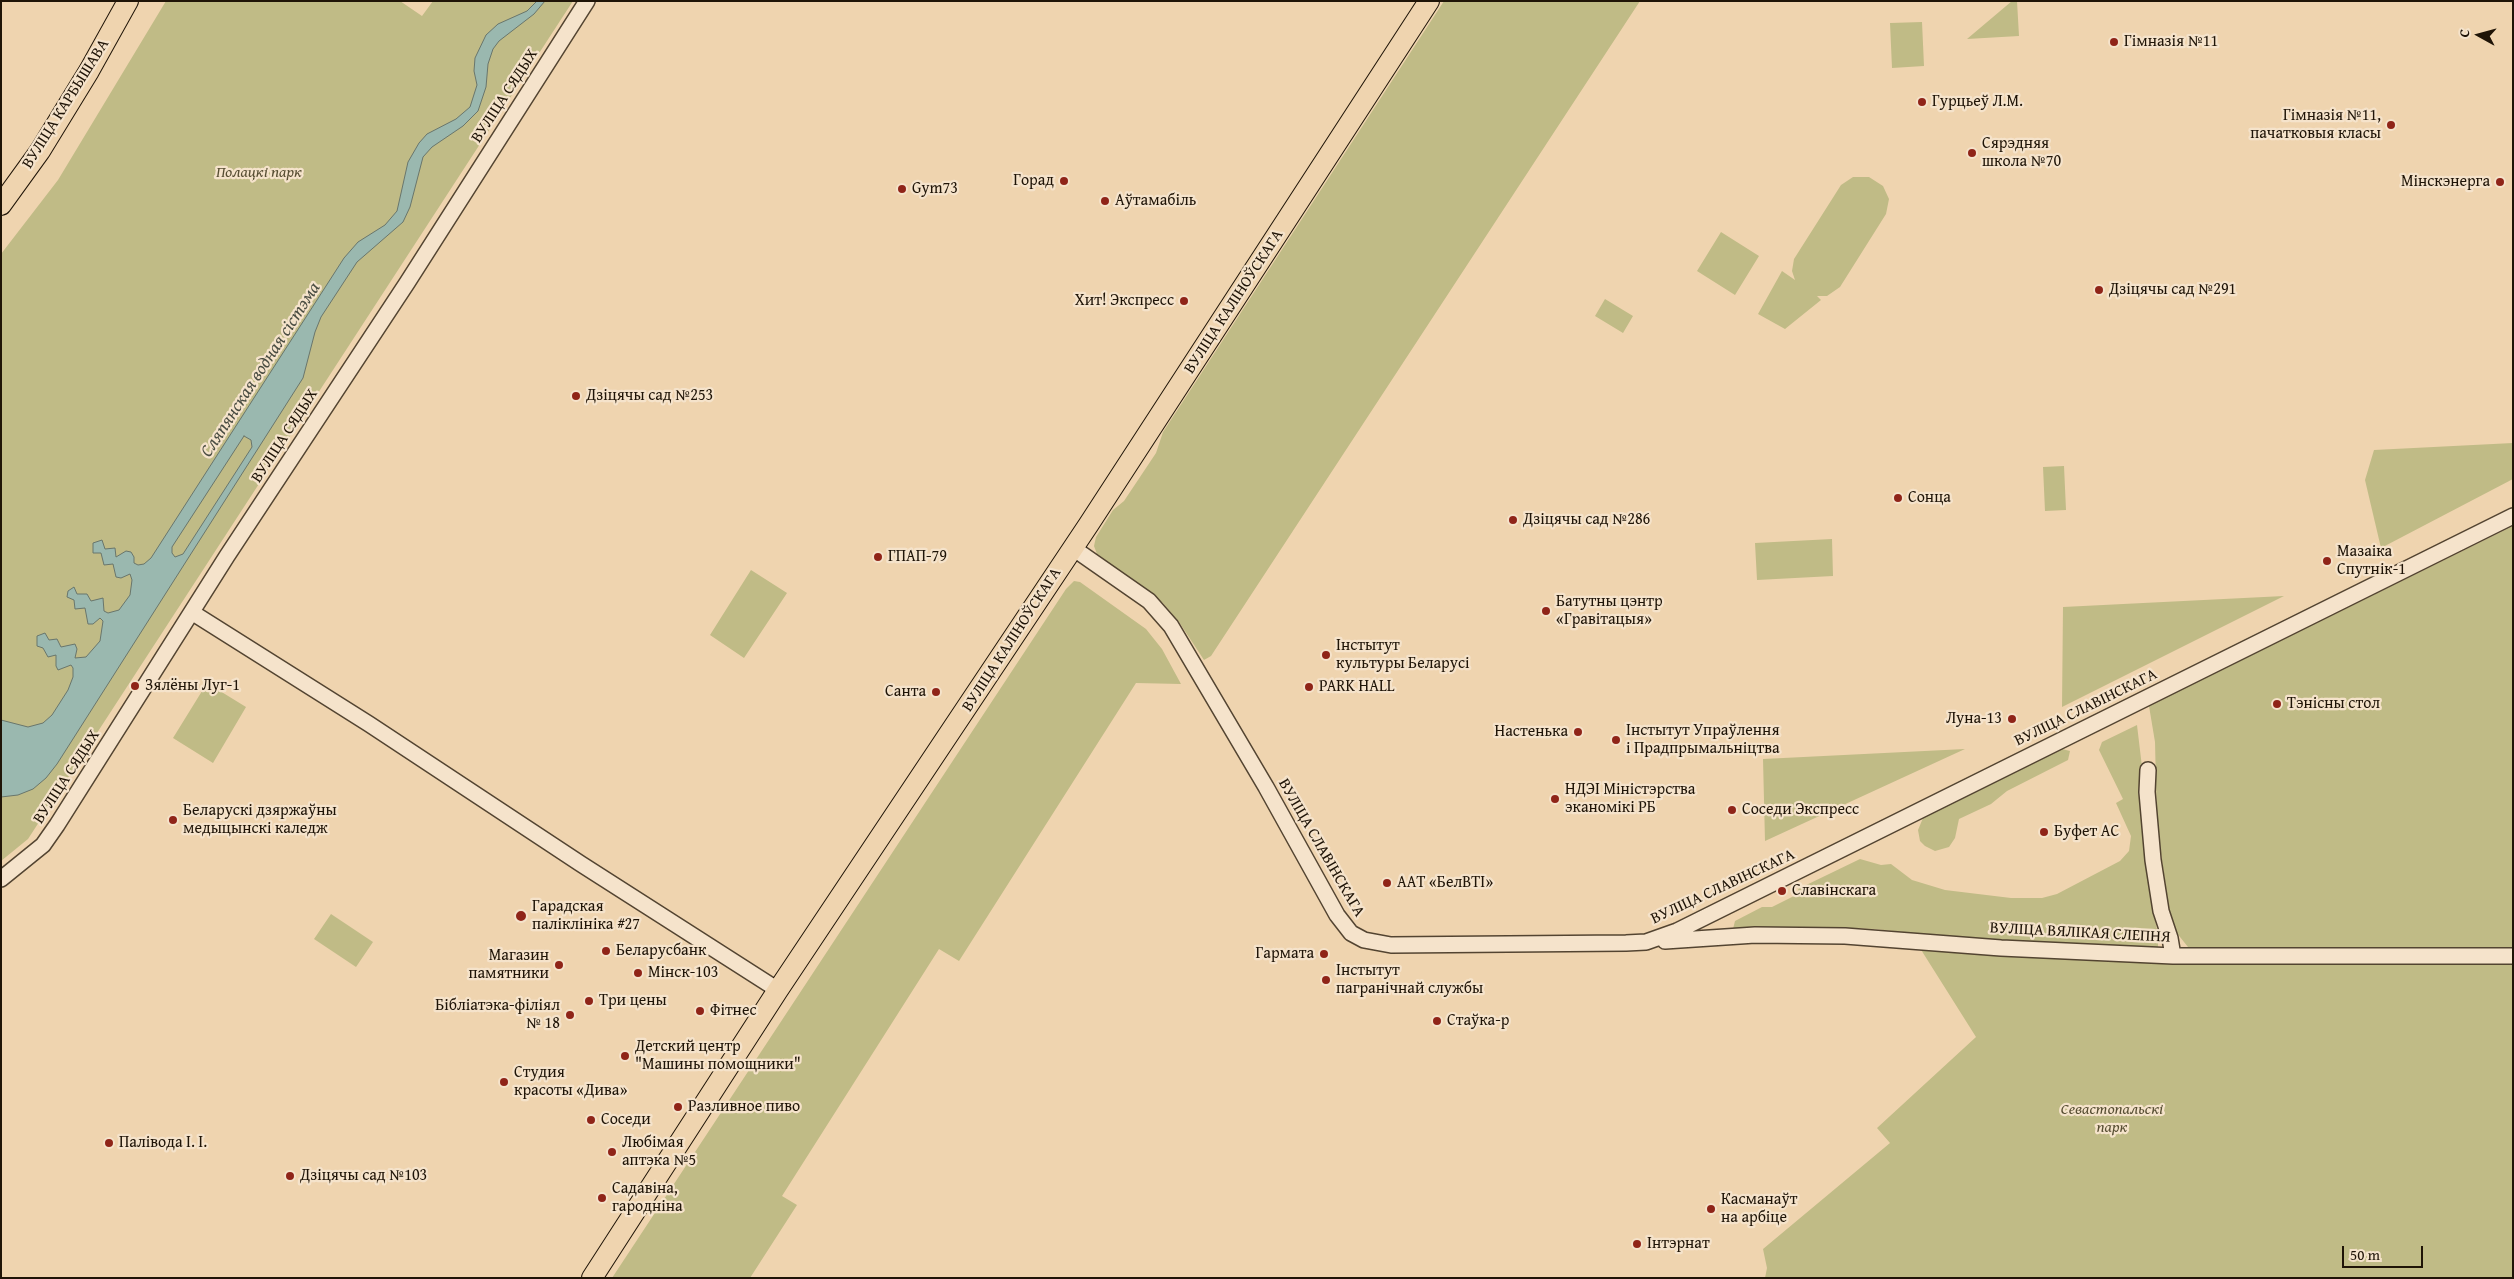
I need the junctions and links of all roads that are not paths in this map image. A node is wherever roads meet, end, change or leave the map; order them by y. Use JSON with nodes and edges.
{"nodes":[{"id":1,"x":128,"y":1,"type":"edge"},
{"id":2,"x":587,"y":1,"type":"edge"},
{"id":3,"x":1430,"y":1,"type":"edge"},
{"id":4,"x":1,"y":205,"type":"edge"},
{"id":5,"x":2513,"y":516,"type":"edge"},
{"id":6,"x":1073,"y":548,"type":"junction"},
{"id":7,"x":193,"y":613,"type":"junction"},
{"id":8,"x":2148,"y":770,"type":"dead end"},
{"id":9,"x":1,"y":879,"type":"edge"},
{"id":10,"x":1712,"y":913,"type":"junction"},
{"id":11,"x":1721,"y":936,"type":"junction"},
{"id":12,"x":1646,"y":942,"type":"junction"},
{"id":13,"x":2173,"y":956,"type":"junction"},
{"id":14,"x":2513,"y":956,"type":"edge"},
{"id":15,"x":778,"y":990,"type":"junction"},
{"id":16,"x":592,"y":1278,"type":"edge"}],
"edges":[{"from":1,"to":4,"type":"main road","name":"ВУЛІЦА КАРБЫШАВА"},
{"from":2,"to":7,"type":"street","name":"ВУЛІЦА СЯДЫХ"},
{"from":3,"to":6,"type":"main road","name":"ВУЛІЦА КАЛІНОЎСКАГА"},
{"from":5,"to":10,"type":"street","name":"ВУЛІЦА СЛАВІНСКАГА"},
{"from":6,"to":12,"type":"street","name":"ВУЛІЦА СЛАВІНСКАГА"},
{"from":6,"to":15,"type":"main road","name":"ВУЛІЦА КАЛІНОЎСКАГА"},
{"from":7,"to":9,"type":"street","name":"ВУЛІЦА СЯДЫХ"},
{"from":7,"to":15,"type":"street"},
{"from":8,"to":13,"type":"street"},
{"from":10,"to":11,"type":"street"},
{"from":10,"to":12,"type":"street","name":"ВУЛІЦА СЛАВІНСКАГА"},
{"from":11,"to":12,"type":"street","name":"ВУЛІЦА ВЯЛІКАЯ СЛЕПНЯ"},
{"from":11,"to":13,"type":"street","name":"ВУЛІЦА ВЯЛІКАЯ СЛЕПНЯ"},
{"from":13,"to":14,"type":"street","name":"ВУЛІЦА ВЯЛІКАЯ СЛЕПНЯ"},
{"from":15,"to":16,"type":"main road","name":"ВУЛІЦА КАЛІНОЎСКАГА"}]}
